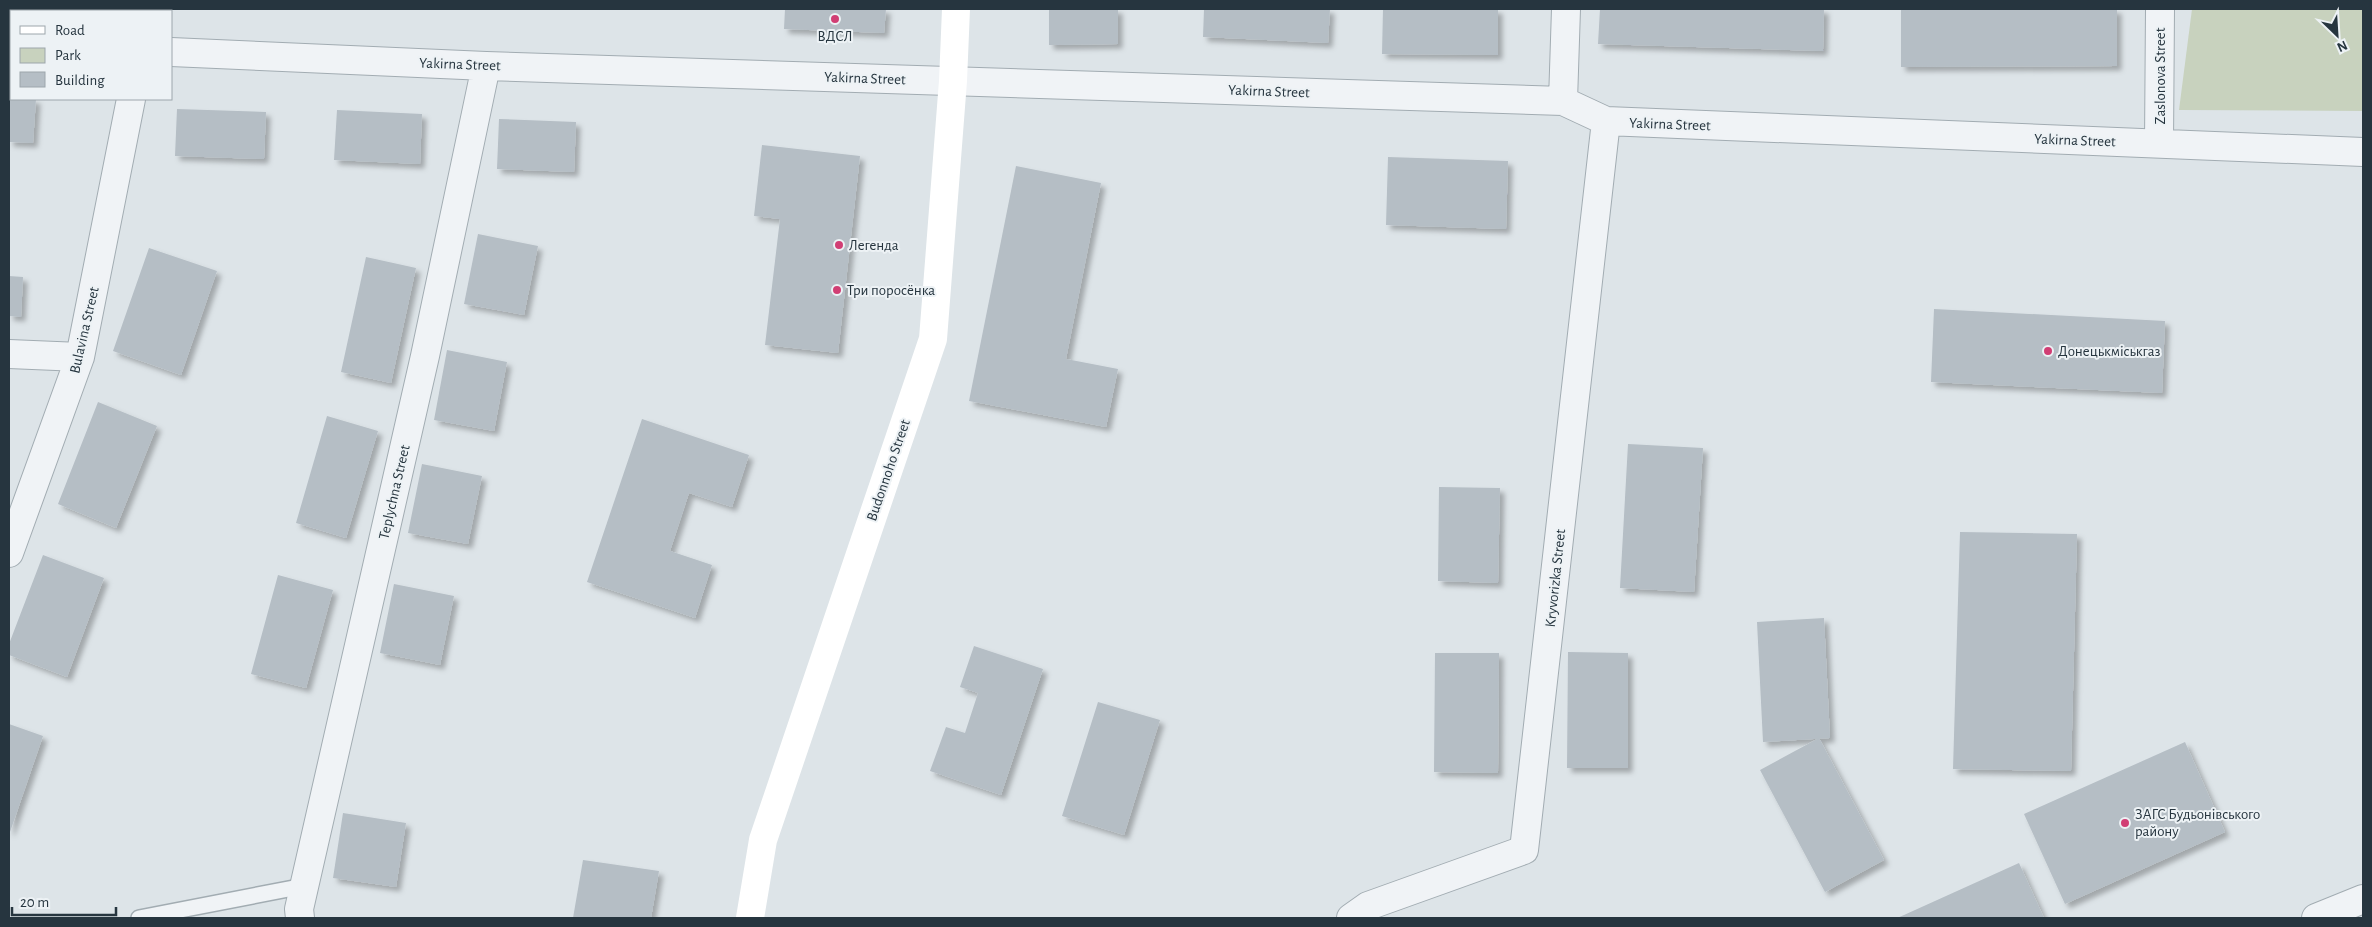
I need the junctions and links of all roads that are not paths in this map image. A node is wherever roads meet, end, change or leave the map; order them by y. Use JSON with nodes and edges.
{"nodes":[{"id":1,"x":956,"y":9,"type":"edge"},
{"id":2,"x":1566,"y":9,"type":"edge"},
{"id":3,"x":2160,"y":9,"type":"edge"},
{"id":4,"x":172,"y":52,"type":"edge"},
{"id":5,"x":486,"y":66,"type":"junction"},
{"id":6,"x":953,"y":81,"type":"junction"},
{"id":7,"x":131,"y":100,"type":"edge"},
{"id":8,"x":1563,"y":101,"type":"junction"},
{"id":9,"x":1606,"y":121,"type":"junction"},
{"id":10,"x":2160,"y":143,"type":"junction"},
{"id":11,"x":2363,"y":152,"type":"edge"},
{"id":12,"x":9,"y":354,"type":"edge"},
{"id":13,"x":80,"y":357,"type":"junction"},
{"id":14,"x":9,"y":553,"type":"edge"},
{"id":15,"x":304,"y":886,"type":"junction"},
{"id":16,"x":2363,"y":899,"type":"edge"},
{"id":17,"x":139,"y":918,"type":"edge"},
{"id":18,"x":300,"y":918,"type":"edge"},
{"id":19,"x":750,"y":918,"type":"edge"},
{"id":20,"x":1351,"y":918,"type":"edge"},
{"id":21,"x":2316,"y":918,"type":"edge"}],
"edges":[{"from":1,"to":6,"type":"main road","name":"Budonnoho Street"},
{"from":2,"to":8,"type":"street"},
{"from":3,"to":10,"type":"street","name":"Zaslonova Street"},
{"from":4,"to":5,"type":"street","name":"Yakirna Street"},
{"from":5,"to":6,"type":"street","name":"Yakirna Street"},
{"from":5,"to":15,"type":"street","name":"Teplychna Street"},
{"from":6,"to":8,"type":"street","name":"Yakirna Street"},
{"from":6,"to":19,"type":"main road","name":"Budonnoho Street"},
{"from":7,"to":13,"type":"street","name":"Bulavina Street"},
{"from":8,"to":9,"type":"street","name":"Yakirna Street"},
{"from":9,"to":10,"type":"street","name":"Yakirna Street"},
{"from":9,"to":20,"type":"street","name":"Kryvorizka Street"},
{"from":10,"to":11,"type":"street","name":"Yakirna Street"},
{"from":12,"to":13,"type":"street"},
{"from":13,"to":14,"type":"street","name":"Bulavina Street"},
{"from":15,"to":17,"type":"lane"},
{"from":15,"to":18,"type":"street","name":"Teplychna Street"},
{"from":16,"to":21,"type":"street"}]}
